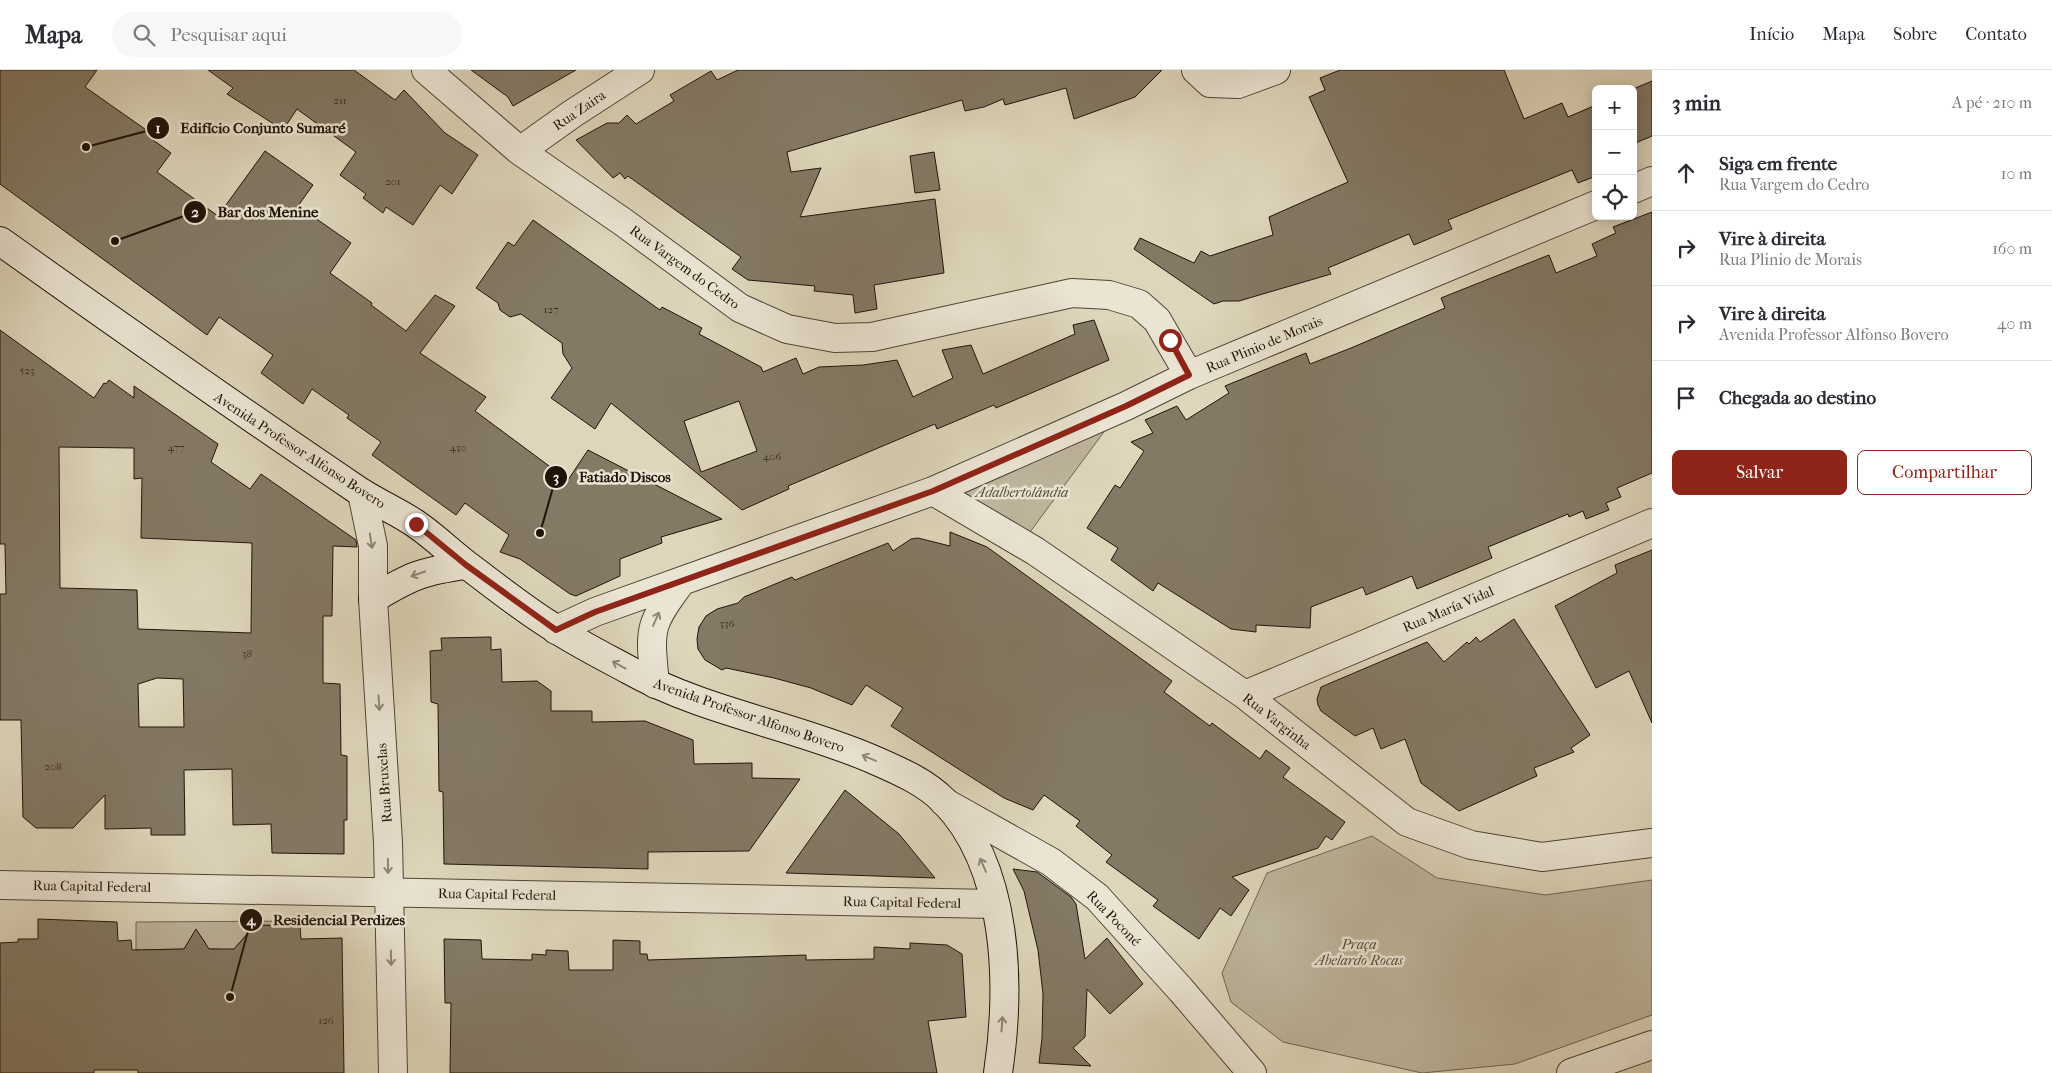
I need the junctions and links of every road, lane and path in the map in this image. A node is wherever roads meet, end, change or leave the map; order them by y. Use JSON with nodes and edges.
{"nodes":[{"id":1,"x":426,"y":70,"type":"edge"},
{"id":2,"x":640,"y":70,"type":"edge"},
{"id":3,"x":1196,"y":70,"type":"edge"},
{"id":4,"x":1276,"y":70,"type":"edge"},
{"id":5,"x":520,"y":151,"type":"junction"},
{"id":6,"x":1652,"y":181,"type":"edge"},
{"id":7,"x":1637,"y":187,"type":"edge"},
{"id":8,"x":1592,"y":207,"type":"edge"},
{"id":9,"x":0,"y":241,"type":"edge"},
{"id":10,"x":1189,"y":375,"type":"junction"},
{"id":11,"x":933,"y":491,"type":"junction"},
{"id":12,"x":362,"y":493,"type":"junction"},
{"id":13,"x":1652,"y":523,"type":"edge"},
{"id":14,"x":466,"y":565,"type":"junction"},
{"id":15,"x":681,"y":582,"type":"junction"},
{"id":16,"x":373,"y":599,"type":"junction"},
{"id":17,"x":556,"y":630,"type":"junction"},
{"id":18,"x":655,"y":684,"type":"junction"},
{"id":19,"x":1245,"y":695,"type":"junction"},
{"id":20,"x":944,"y":802,"type":"junction"},
{"id":21,"x":1652,"y":842,"type":"edge"},
{"id":22,"x":0,"y":884,"type":"edge"},
{"id":23,"x":389,"y":892,"type":"junction"},
{"id":24,"x":994,"y":904,"type":"junction"},
{"id":25,"x":1652,"y":1045,"type":"edge"},
{"id":26,"x":393,"y":1073,"type":"edge"},
{"id":27,"x":998,"y":1073,"type":"edge"},
{"id":28,"x":1252,"y":1073,"type":"edge"},
{"id":29,"x":1571,"y":1073,"type":"edge"}],
"edges":[{"from":1,"to":5,"type":"street","name":"Rua Vargem do Cedro"},
{"from":2,"to":5,"type":"street","name":"Rua Zaira"},
{"from":3,"to":4,"type":"street"},
{"from":5,"to":10,"type":"street","name":"Rua Vargem do Cedro"},
{"from":6,"to":7,"type":"street"},
{"from":8,"to":10,"type":"street","name":"Rua Plinio de Morais"},
{"from":9,"to":12,"type":"street","name":"Avenida Professor Alfonso Bovero"},
{"from":10,"to":11,"type":"street","name":"Rua Plinio de Morais"},
{"from":11,"to":15,"type":"street","name":"Rua Plinio de Morais"},
{"from":11,"to":19,"type":"street","name":"Rua Varginha"},
{"from":12,"to":14,"type":"street","name":"Avenida Professor Alfonso Bovero"},
{"from":12,"to":16,"type":"street","name":"Rua Bruxelas","one_way":true},
{"from":13,"to":19,"type":"street","name":"Rua María Vidal"},
{"from":14,"to":16,"type":"street","one_way":true},
{"from":14,"to":17,"type":"street","name":"Avenida Professor Alfonso Bovero"},
{"from":15,"to":17,"type":"street","name":"Rua Plinio de Morais"},
{"from":18,"to":15,"type":"street","one_way":true},
{"from":16,"to":23,"type":"street","name":"Rua Bruxelas","one_way":true},
{"from":18,"to":17,"type":"street","name":"Avenida Professor Alfonso Bovero","one_way":true},
{"from":20,"to":18,"type":"street","name":"Avenida Professor Alfonso Bovero","one_way":true},
{"from":19,"to":21,"type":"street","name":"Rua Varginha"},
{"from":24,"to":20,"type":"street","name":"Avenida Professor Alfonso Bovero","one_way":true},
{"from":20,"to":28,"type":"street","name":"Rua Poconé"},
{"from":22,"to":23,"type":"street","name":"Rua Capital Federal"},
{"from":23,"to":24,"type":"street","name":"Rua Capital Federal"},
{"from":23,"to":26,"type":"street","name":"Rua Bruxelas","one_way":true},
{"from":27,"to":24,"type":"street","name":"Avenida Professor Alfonso Bovero","one_way":true},
{"from":25,"to":29,"type":"street"}]}
